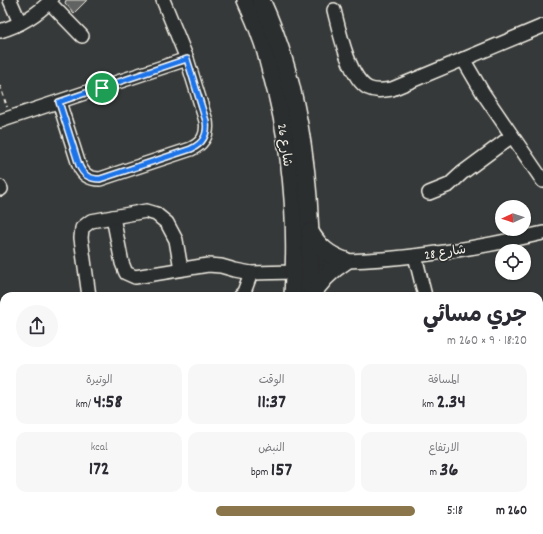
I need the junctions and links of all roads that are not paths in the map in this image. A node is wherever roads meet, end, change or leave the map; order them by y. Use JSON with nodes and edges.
{"nodes":[{"id":1,"x":10,"y":0,"type":"edge"},
{"id":2,"x":163,"y":0,"type":"edge"},
{"id":3,"x":246,"y":0,"type":"edge"},
{"id":4,"x":261,"y":0,"type":"edge"},
{"id":5,"x":50,"y":1,"type":"edge"},
{"id":6,"x":334,"y":10,"type":"dead end"},
{"id":7,"x":20,"y":24,"type":"junction"},
{"id":8,"x":543,"y":26,"type":"edge"},
{"id":9,"x":0,"y":31,"type":"edge"},
{"id":10,"x":82,"y":36,"type":"dead end"},
{"id":11,"x":187,"y":59,"type":"junction"},
{"id":12,"x":463,"y":59,"type":"junction"},
{"id":13,"x":59,"y":102,"type":"junction"},
{"id":14,"x":5,"y":119,"type":"edge"},
{"id":15,"x":512,"y":136,"type":"junction"},
{"id":16,"x":543,"y":181,"type":"edge"},
{"id":17,"x":429,"y":192,"type":"dead end"},
{"id":18,"x":113,"y":217,"type":"junction"},
{"id":19,"x":310,"y":232,"type":"junction"},
{"id":20,"x":542,"y":235,"type":"edge"},
{"id":21,"x":415,"y":256,"type":"junction"},
{"id":22,"x":345,"y":261,"type":"junction"},
{"id":23,"x":303,"y":264,"type":"junction"},
{"id":24,"x":181,"y":269,"type":"junction"},
{"id":25,"x":251,"y":273,"type":"junction"},
{"id":26,"x":88,"y":292,"type":"edge"},
{"id":27,"x":244,"y":292,"type":"edge"},
{"id":28,"x":294,"y":292,"type":"edge"},
{"id":29,"x":309,"y":292,"type":"edge"},
{"id":30,"x":313,"y":292,"type":"edge"},
{"id":31,"x":424,"y":292,"type":"edge"}],
"edges":[{"from":1,"to":7,"type":"street"},
{"from":2,"to":11,"type":"street"},
{"from":3,"to":23,"type":"main road","name":"شارع 26"},
{"from":4,"to":19,"type":"main road","name":"شارع 26"},
{"from":5,"to":7,"type":"street"},
{"from":5,"to":10,"type":"street"},
{"from":6,"to":12,"type":"street"},
{"from":7,"to":9,"type":"street"},
{"from":8,"to":12,"type":"street"},
{"from":11,"to":13,"type":"street"},
{"from":11,"to":13,"type":"street"},
{"from":12,"to":15,"type":"street"},
{"from":13,"to":14,"type":"street"},
{"from":15,"to":16,"type":"street"},
{"from":15,"to":17,"type":"street"},
{"from":18,"to":24,"type":"street"},
{"from":18,"to":24,"type":"street","name":"شارع 28"},
{"from":18,"to":26,"type":"street"},
{"from":19,"to":22,"type":"main road"},
{"from":19,"to":23,"type":"main road","name":"شارع 26"},
{"from":20,"to":21,"type":"street","name":"شارع 28"},
{"from":21,"to":22,"type":"street","name":"شارع 28"},
{"from":21,"to":31,"type":"street"},
{"from":22,"to":23,"type":"street","name":"شارع 28"},
{"from":22,"to":30,"type":"main road"},
{"from":23,"to":25,"type":"street","name":"شارع 28"},
{"from":23,"to":28,"type":"main road","name":"شارع 26"},
{"from":23,"to":29,"type":"main road","name":"شارع 26"},
{"from":24,"to":25,"type":"street","name":"شارع 28"},
{"from":25,"to":27,"type":"street"}]}
